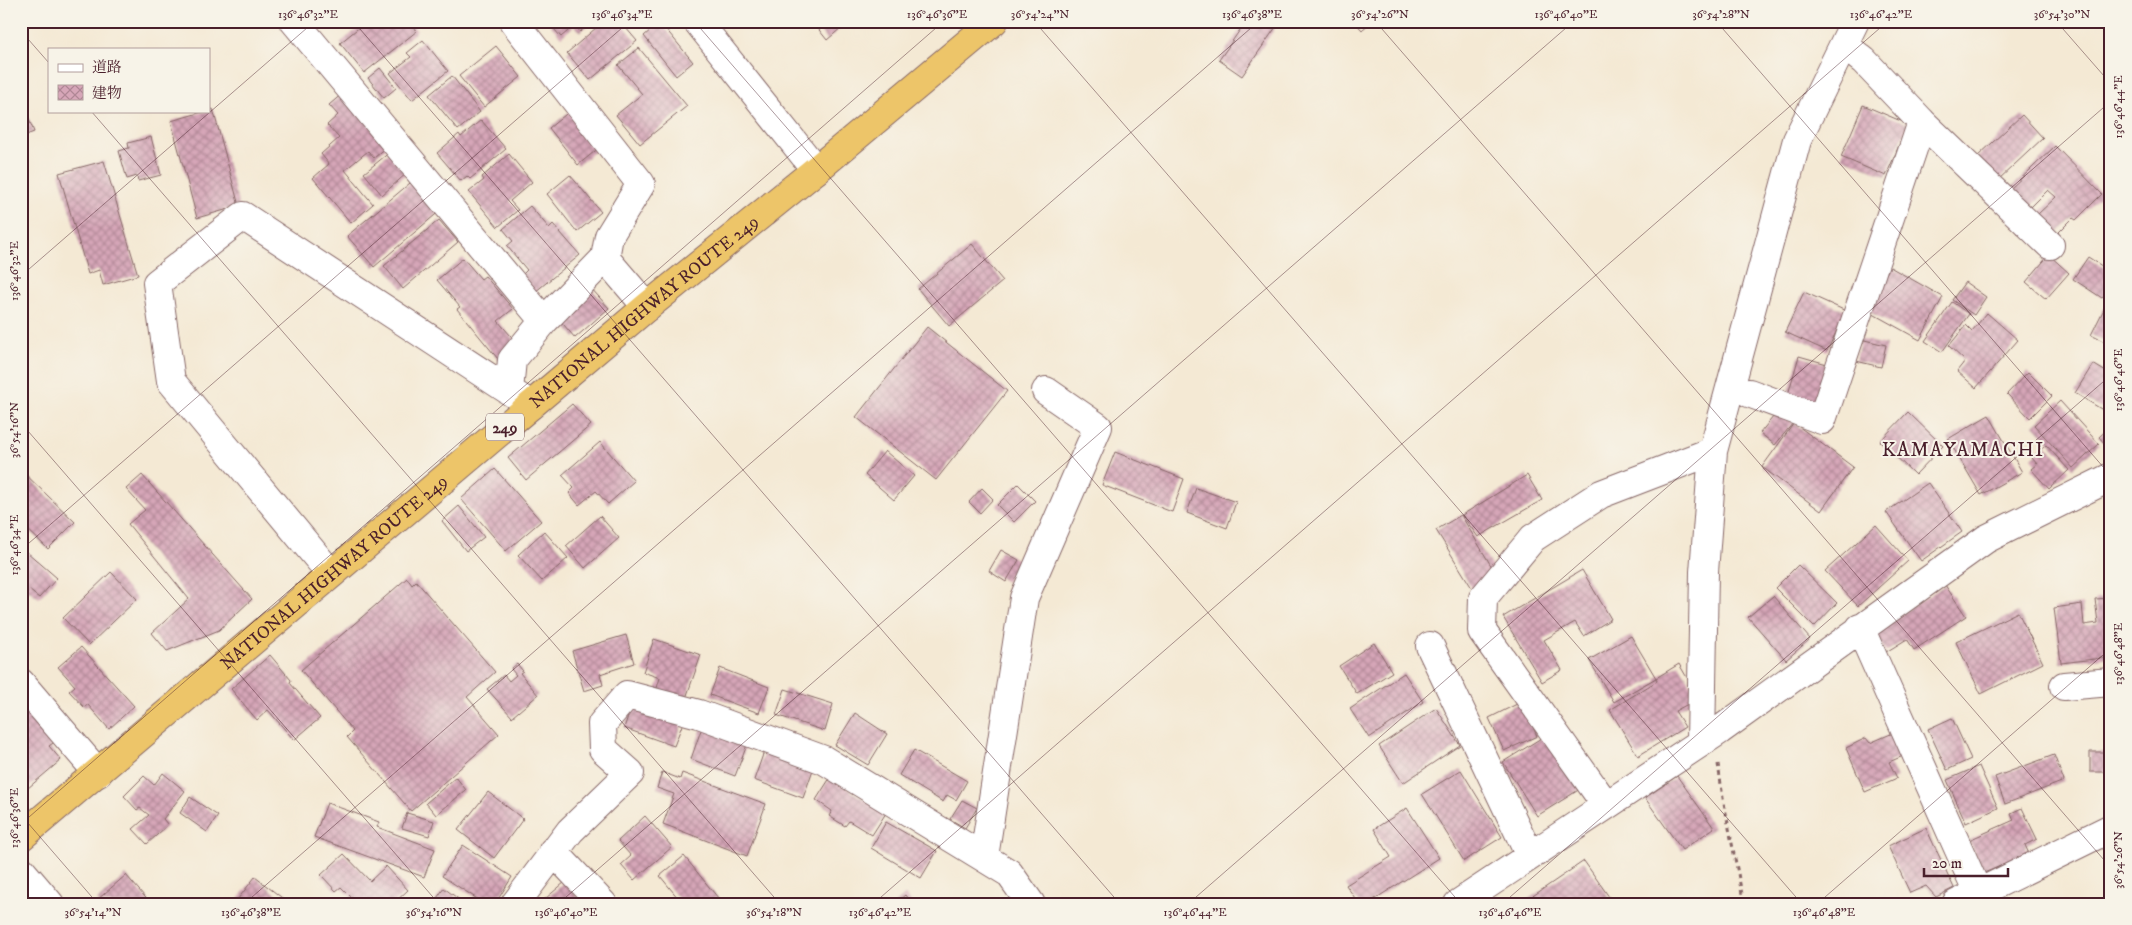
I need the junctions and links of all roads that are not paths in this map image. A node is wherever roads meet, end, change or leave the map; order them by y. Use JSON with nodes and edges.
{"nodes":[{"id":1,"x":294,"y":21,"type":"edge"},
{"id":2,"x":513,"y":21,"type":"edge"},
{"id":3,"x":697,"y":21,"type":"edge"},
{"id":4,"x":994,"y":21,"type":"edge"},
{"id":5,"x":1852,"y":27,"type":"edge"},
{"id":6,"x":1922,"y":122,"type":"junction"},
{"id":7,"x":816,"y":170,"type":"junction"},
{"id":8,"x":2050,"y":245,"type":"dead end"},
{"id":9,"x":605,"y":258,"type":"junction"},
{"id":10,"x":647,"y":307,"type":"junction"},
{"id":11,"x":544,"y":321,"type":"junction"},
{"id":12,"x":1046,"y":391,"type":"dead end"},
{"id":13,"x":1749,"y":393,"type":"dead end"},
{"id":14,"x":520,"y":398,"type":"junction"},
{"id":15,"x":1713,"y":451,"type":"junction"},
{"id":16,"x":2111,"y":477,"type":"edge"},
{"id":17,"x":331,"y":574,"type":"junction"},
{"id":18,"x":1860,"y":628,"type":"junction"},
{"id":19,"x":1430,"y":646,"type":"dead end"},
{"id":20,"x":2111,"y":682,"type":"edge"},
{"id":21,"x":2064,"y":686,"type":"dead end"},
{"id":22,"x":24,"y":692,"type":"edge"},
{"id":23,"x":1701,"y":742,"type":"junction"},
{"id":24,"x":98,"y":773,"type":"junction"},
{"id":25,"x":1606,"y":805,"type":"junction"},
{"id":26,"x":2111,"y":828,"type":"edge"},
{"id":27,"x":21,"y":837,"type":"edge"},
{"id":28,"x":553,"y":851,"type":"junction"},
{"id":29,"x":1530,"y":856,"type":"junction"},
{"id":30,"x":984,"y":857,"type":"junction"},
{"id":31,"x":21,"y":870,"type":"edge"},
{"id":32,"x":1973,"y":900,"type":"edge"},
{"id":33,"x":50,"y":904,"type":"edge"},
{"id":34,"x":515,"y":904,"type":"edge"},
{"id":35,"x":602,"y":904,"type":"edge"},
{"id":36,"x":1031,"y":904,"type":"edge"},
{"id":37,"x":1458,"y":904,"type":"edge"}],
"edges":[{"from":1,"to":11,"type":"street"},
{"from":2,"to":9,"type":"street"},
{"from":3,"to":7,"type":"street"},
{"from":4,"to":7,"type":"highway","name":"NATIONAL HIGHWAY ROUTE 249","number":"249"},
{"from":5,"to":6,"type":"street"},
{"from":5,"to":15,"type":"street"},
{"from":6,"to":8,"type":"street"},
{"from":6,"to":13,"type":"street"},
{"from":7,"to":10,"type":"highway","name":"NATIONAL HIGHWAY ROUTE 249","number":"249"},
{"from":9,"to":10,"type":"street"},
{"from":9,"to":11,"type":"street"},
{"from":10,"to":14,"type":"highway","name":"NATIONAL HIGHWAY ROUTE 249","number":"249"},
{"from":11,"to":14,"type":"street"},
{"from":12,"to":30,"type":"street"},
{"from":14,"to":17,"type":"highway","name":"NATIONAL HIGHWAY ROUTE 249","number":"249"},
{"from":14,"to":17,"type":"street"},
{"from":15,"to":23,"type":"street"},
{"from":15,"to":25,"type":"street"},
{"from":16,"to":18,"type":"street"},
{"from":17,"to":24,"type":"highway","name":"NATIONAL HIGHWAY ROUTE 249","number":"249"},
{"from":18,"to":23,"type":"street"},
{"from":18,"to":32,"type":"street"},
{"from":19,"to":29,"type":"street"},
{"from":20,"to":21,"type":"street"},
{"from":22,"to":24,"type":"street"},
{"from":23,"to":25,"type":"street"},
{"from":24,"to":27,"type":"highway","name":"NATIONAL HIGHWAY ROUTE 249","number":"249"},
{"from":25,"to":29,"type":"street"},
{"from":26,"to":32,"type":"street"},
{"from":28,"to":30,"type":"street"},
{"from":28,"to":34,"type":"street"},
{"from":28,"to":35,"type":"street"},
{"from":29,"to":37,"type":"street"},
{"from":30,"to":36,"type":"street"},
{"from":31,"to":33,"type":"street"}]}
